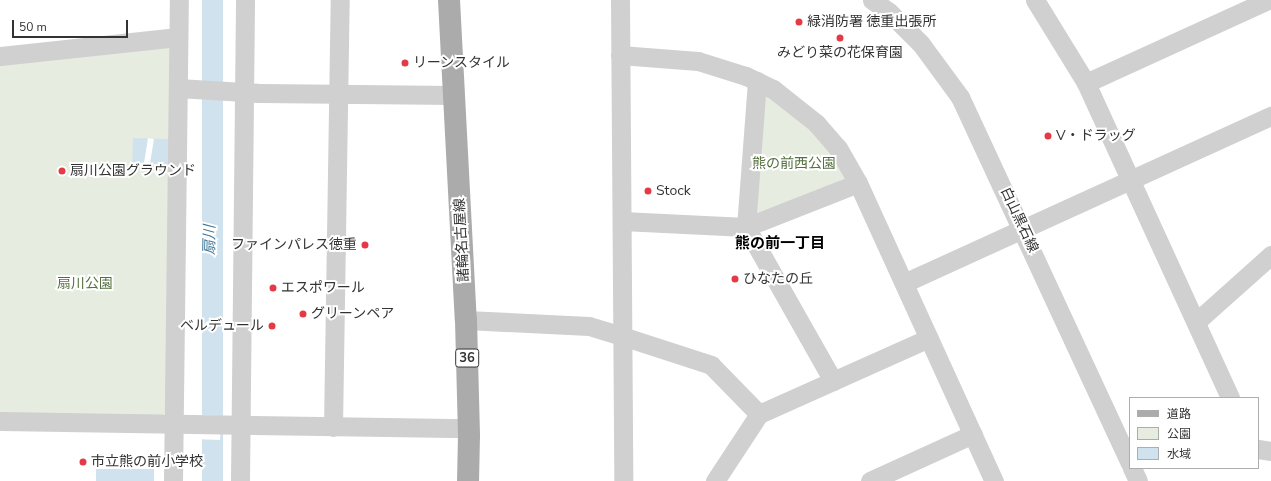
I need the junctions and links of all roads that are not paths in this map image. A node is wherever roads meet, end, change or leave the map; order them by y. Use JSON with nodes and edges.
{"nodes":[{"id":1,"x":179,"y":0,"type":"edge"},
{"id":2,"x":245,"y":0,"type":"edge"},
{"id":3,"x":340,"y":0,"type":"edge"},
{"id":4,"x":450,"y":0,"type":"edge"},
{"id":5,"x":620,"y":0,"type":"edge"},
{"id":6,"x":872,"y":0,"type":"edge"},
{"id":7,"x":1035,"y":0,"type":"edge"},
{"id":8,"x":1268,"y":0,"type":"edge"},
{"id":9,"x":1248,"y":4,"type":"edge"},
{"id":10,"x":178,"y":37,"type":"junction"},
{"id":11,"x":0,"y":56,"type":"edge"},
{"id":12,"x":620,"y":56,"type":"junction"},
{"id":13,"x":757,"y":81,"type":"junction"},
{"id":14,"x":1086,"y":83,"type":"junction"},
{"id":15,"x":178,"y":88,"type":"junction"},
{"id":16,"x":244,"y":92,"type":"junction"},
{"id":17,"x":339,"y":94,"type":"junction"},
{"id":18,"x":454,"y":95,"type":"junction"},
{"id":19,"x":1271,"y":116,"type":"edge"},
{"id":20,"x":1131,"y":180,"type":"junction"},
{"id":21,"x":858,"y":183,"type":"junction"},
{"id":22,"x":622,"y":221,"type":"junction"},
{"id":23,"x":746,"y":227,"type":"junction"},
{"id":24,"x":1022,"y":227,"type":"junction"},
{"id":25,"x":1271,"y":255,"type":"edge"},
{"id":26,"x":904,"y":283,"type":"junction"},
{"id":27,"x":466,"y":320,"type":"junction"},
{"id":28,"x":1196,"y":322,"type":"junction"},
{"id":29,"x":622,"y":336,"type":"junction"},
{"id":30,"x":929,"y":338,"type":"junction"},
{"id":31,"x":834,"y":382,"type":"junction"},
{"id":32,"x":1230,"y":397,"type":"edge"},
{"id":33,"x":760,"y":414,"type":"junction"},
{"id":34,"x":0,"y":421,"type":"edge"},
{"id":35,"x":174,"y":425,"type":"junction"},
{"id":36,"x":232,"y":425,"type":"junction"},
{"id":37,"x":333,"y":428,"type":"junction"},
{"id":38,"x":469,"y":428,"type":"junction"},
{"id":39,"x":973,"y":434,"type":"junction"},
{"id":40,"x":1259,"y":449,"type":"edge"},
{"id":41,"x":1271,"y":451,"type":"edge"},
{"id":42,"x":1129,"y":467,"type":"edge"},
{"id":43,"x":173,"y":481,"type":"edge"},
{"id":44,"x":240,"y":481,"type":"edge"},
{"id":45,"x":468,"y":481,"type":"edge"},
{"id":46,"x":623,"y":481,"type":"edge"},
{"id":47,"x":715,"y":481,"type":"edge"},
{"id":48,"x":870,"y":481,"type":"edge"},
{"id":49,"x":994,"y":481,"type":"edge"}],
"edges":[{"from":1,"to":10,"type":"street"},
{"from":2,"to":16,"type":"street"},
{"from":3,"to":17,"type":"street"},
{"from":4,"to":18,"type":"main road","name":"諸輪名古屋線","number":"36"},
{"from":5,"to":12,"type":"street"},
{"from":6,"to":24,"type":"street","name":"白山黒石線"},
{"from":7,"to":14,"type":"street"},
{"from":8,"to":9,"type":"street"},
{"from":9,"to":14,"type":"street"},
{"from":10,"to":11,"type":"street"},
{"from":10,"to":15,"type":"street"},
{"from":12,"to":13,"type":"street"},
{"from":12,"to":22,"type":"street"},
{"from":13,"to":21,"type":"street"},
{"from":13,"to":23,"type":"street"},
{"from":14,"to":20,"type":"street"},
{"from":15,"to":16,"type":"street"},
{"from":15,"to":35,"type":"street"},
{"from":16,"to":17,"type":"street"},
{"from":16,"to":36,"type":"street"},
{"from":17,"to":18,"type":"street"},
{"from":17,"to":37,"type":"street"},
{"from":18,"to":27,"type":"main road","name":"諸輪名古屋線","number":"36"},
{"from":19,"to":20,"type":"street"},
{"from":20,"to":24,"type":"street"},
{"from":20,"to":28,"type":"street"},
{"from":21,"to":23,"type":"street"},
{"from":21,"to":26,"type":"street"},
{"from":22,"to":23,"type":"street"},
{"from":22,"to":29,"type":"street"},
{"from":23,"to":31,"type":"street"},
{"from":24,"to":26,"type":"street"},
{"from":24,"to":42,"type":"street","name":"白山黒石線"},
{"from":25,"to":28,"type":"street"},
{"from":26,"to":30,"type":"street"},
{"from":27,"to":29,"type":"street"},
{"from":27,"to":38,"type":"main road","name":"諸輪名古屋線","number":"36"},
{"from":28,"to":32,"type":"street"},
{"from":29,"to":33,"type":"street"},
{"from":29,"to":46,"type":"street"},
{"from":30,"to":31,"type":"street"},
{"from":30,"to":39,"type":"street"},
{"from":31,"to":33,"type":"street"},
{"from":33,"to":47,"type":"street"},
{"from":34,"to":35,"type":"street"},
{"from":35,"to":36,"type":"street"},
{"from":35,"to":43,"type":"street"},
{"from":36,"to":37,"type":"street"},
{"from":36,"to":44,"type":"street"},
{"from":37,"to":38,"type":"street"},
{"from":38,"to":45,"type":"main road","name":"諸輪名古屋線","number":"36"},
{"from":39,"to":48,"type":"street"},
{"from":39,"to":49,"type":"street"},
{"from":40,"to":41,"type":"street"}]}
